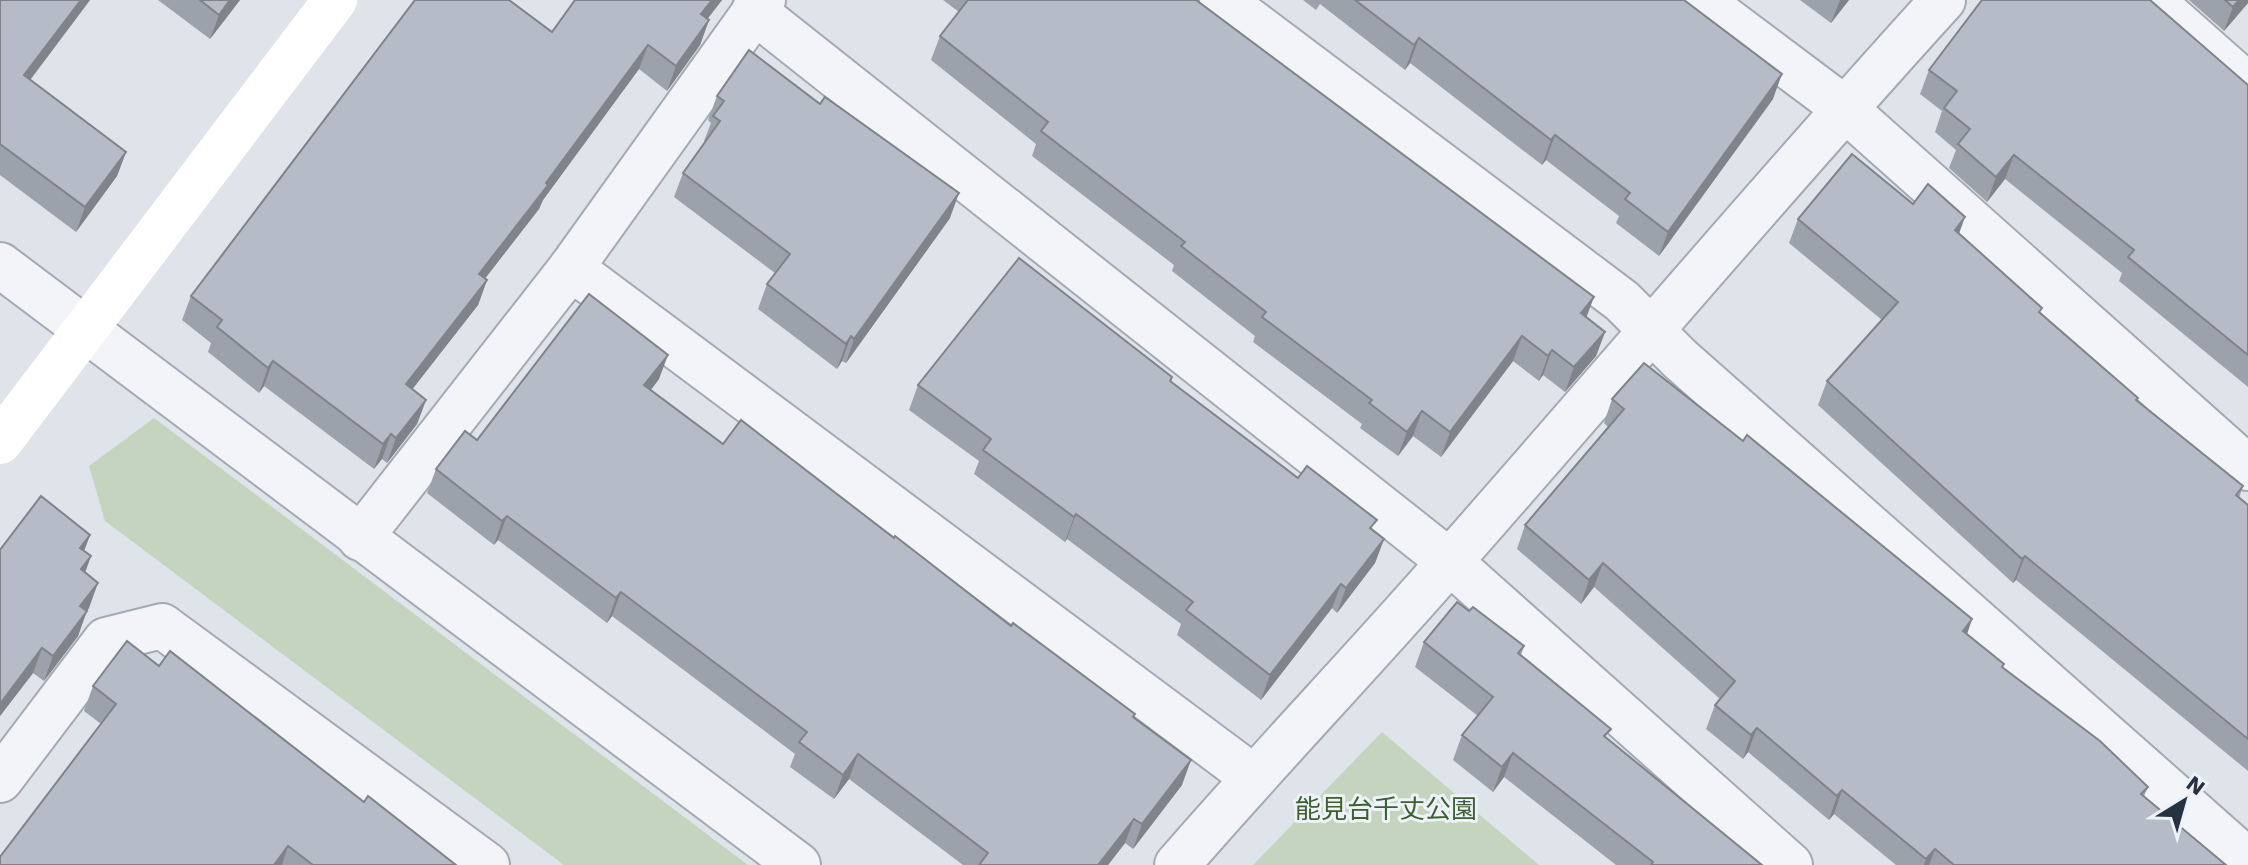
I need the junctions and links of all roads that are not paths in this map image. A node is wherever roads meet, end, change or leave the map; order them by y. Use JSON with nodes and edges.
{"nodes":[{"id":1,"x":335,"y":0,"type":"edge"},
{"id":2,"x":1222,"y":0,"type":"edge"},
{"id":3,"x":1700,"y":0,"type":"edge"},
{"id":4,"x":1943,"y":0,"type":"edge"},
{"id":5,"x":2151,"y":0,"type":"edge"},
{"id":6,"x":759,"y":6,"type":"edge"},
{"id":7,"x":2248,"y":86,"type":"edge"},
{"id":8,"x":1844,"y":108,"type":"junction"},
{"id":9,"x":0,"y":265,"type":"edge"},
{"id":10,"x":571,"y":268,"type":"junction"},
{"id":11,"x":85,"y":329,"type":"junction"},
{"id":12,"x":1652,"y":331,"type":"junction"},
{"id":13,"x":0,"y":442,"type":"edge"},
{"id":14,"x":2248,"y":468,"type":"edge"},
{"id":15,"x":360,"y":538,"type":"junction"},
{"id":16,"x":1450,"y":562,"type":"junction"},
{"id":17,"x":1253,"y":777,"type":"junction"},
{"id":18,"x":0,"y":780,"type":"edge"},
{"id":19,"x":2248,"y":861,"type":"edge"},
{"id":20,"x":487,"y":865,"type":"edge"},
{"id":21,"x":798,"y":865,"type":"edge"},
{"id":22,"x":1177,"y":865,"type":"edge"},
{"id":23,"x":1790,"y":865,"type":"edge"}],
"edges":[{"from":1,"to":11,"type":"street"},
{"from":2,"to":12,"type":"street"},
{"from":3,"to":8,"type":"street"},
{"from":4,"to":8,"type":"street"},
{"from":5,"to":7,"type":"street"},
{"from":6,"to":10,"type":"street"},
{"from":6,"to":16,"type":"street"},
{"from":8,"to":12,"type":"street"},
{"from":8,"to":14,"type":"street"},
{"from":9,"to":11,"type":"street"},
{"from":10,"to":15,"type":"street"},
{"from":10,"to":17,"type":"street"},
{"from":11,"to":13,"type":"street"},
{"from":11,"to":15,"type":"street"},
{"from":12,"to":16,"type":"street"},
{"from":12,"to":19,"type":"street"},
{"from":15,"to":21,"type":"street"},
{"from":16,"to":17,"type":"street"},
{"from":16,"to":23,"type":"street"},
{"from":17,"to":22,"type":"street"},
{"from":18,"to":20,"type":"street"}]}
